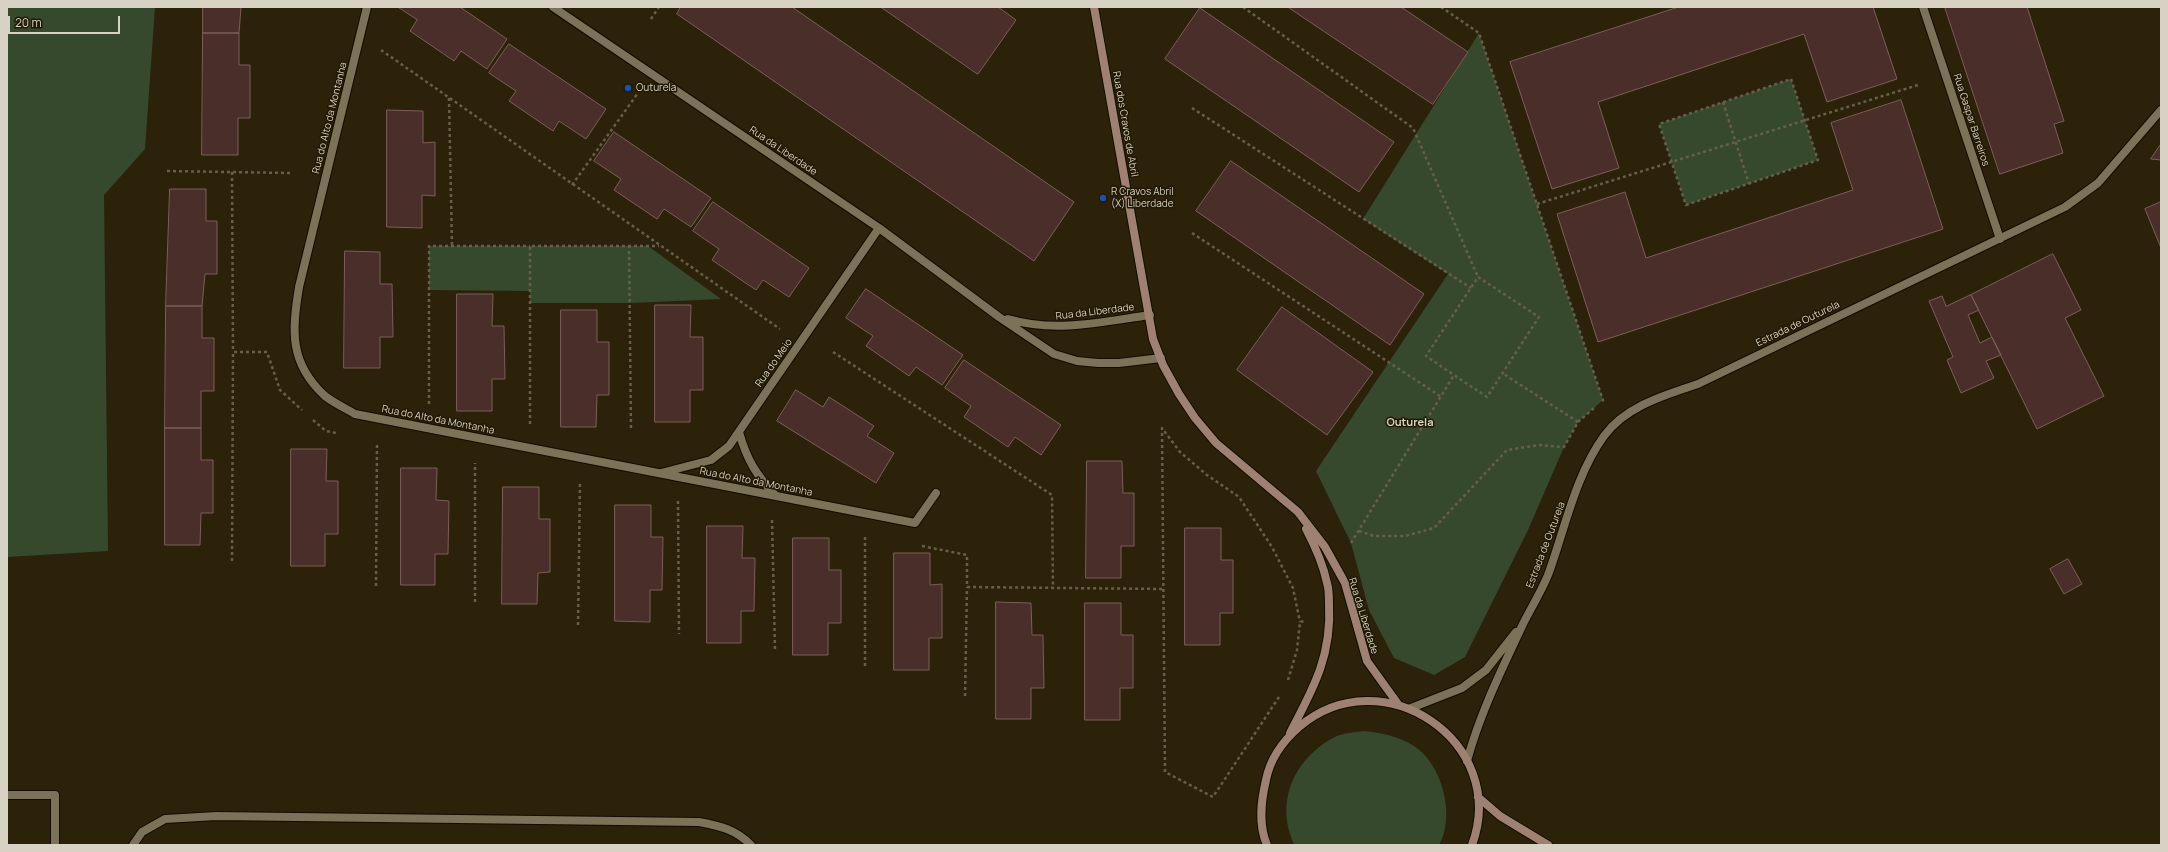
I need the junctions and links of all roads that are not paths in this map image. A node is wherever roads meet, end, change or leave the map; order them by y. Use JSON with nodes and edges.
{"nodes":[{"id":1,"x":367,"y":7,"type":"edge"},
{"id":2,"x":553,"y":7,"type":"edge"},
{"id":3,"x":1094,"y":7,"type":"edge"},
{"id":4,"x":1923,"y":7,"type":"edge"},
{"id":5,"x":2161,"y":110,"type":"edge"},
{"id":6,"x":879,"y":228,"type":"junction"},
{"id":7,"x":2000,"y":239,"type":"junction"},
{"id":8,"x":1150,"y":315,"type":"junction"},
{"id":9,"x":999,"y":317,"type":"junction"},
{"id":10,"x":1161,"y":358,"type":"junction"},
{"id":11,"x":739,"y":432,"type":"junction"},
{"id":12,"x":658,"y":474,"type":"junction"},
{"id":13,"x":936,"y":493,"type":"dead end"},
{"id":14,"x":776,"y":496,"type":"junction"},
{"id":15,"x":1298,"y":512,"type":"junction"},
{"id":16,"x":1524,"y":622,"type":"junction"},
{"id":17,"x":1398,"y":704,"type":"junction"},
{"id":18,"x":1410,"y":708,"type":"junction"},
{"id":19,"x":1287,"y":738,"type":"junction"},
{"id":20,"x":1467,"y":761,"type":"junction"},
{"id":21,"x":7,"y":795,"type":"edge"},
{"id":22,"x":1478,"y":797,"type":"junction"},
{"id":23,"x":1264,"y":843,"type":"edge"},
{"id":24,"x":55,"y":845,"type":"edge"},
{"id":25,"x":133,"y":845,"type":"edge"},
{"id":26,"x":751,"y":845,"type":"edge"},
{"id":27,"x":1472,"y":845,"type":"edge"},
{"id":28,"x":1548,"y":845,"type":"edge"}],
"edges":[{"from":1,"to":12,"type":"street","name":"Rua do Alto da Montanha"},
{"from":2,"to":6,"type":"street","name":"Rua da Liberdade"},
{"from":3,"to":8,"type":"street","name":"Rua dos Cravos de Abril"},
{"from":4,"to":7,"type":"street","name":"Rua Gaspar Barreiros"},
{"from":5,"to":7,"type":"street","name":"Estrada de Outurela"},
{"from":6,"to":9,"type":"street","name":"Rua da Liberdade"},
{"from":6,"to":11,"type":"street","name":"Rua do Meio"},
{"from":7,"to":16,"type":"street","name":"Estrada de Outurela"},
{"from":8,"to":9,"type":"street","name":"Rua da Liberdade"},
{"from":8,"to":10,"type":"street","name":"Rua da Liberdade"},
{"from":9,"to":10,"type":"street","name":"Rua da Liberdade"},
{"from":10,"to":15,"type":"street","name":"Rua da Liberdade"},
{"from":11,"to":12,"type":"street","name":"Rua do Meio"},
{"from":11,"to":14,"type":"street"},
{"from":12,"to":14,"type":"street","name":"Rua do Alto da Montanha"},
{"from":13,"to":14,"type":"street","name":"Rua do Alto da Montanha"},
{"from":15,"to":17,"type":"street","name":"Rua da Liberdade"},
{"from":15,"to":19,"type":"street","name":"Rua da Liberdade"},
{"from":16,"to":18,"type":"street","name":"Estrada de Outurela"},
{"from":16,"to":20,"type":"street","name":"Estrada de Outurela"},
{"from":17,"to":18,"type":"street"},
{"from":17,"to":19,"type":"street"},
{"from":18,"to":20,"type":"street"},
{"from":19,"to":23,"type":"street"},
{"from":20,"to":22,"type":"street"},
{"from":21,"to":24,"type":"street"},
{"from":22,"to":27,"type":"street"},
{"from":22,"to":28,"type":"street"},
{"from":25,"to":26,"type":"street"}]}
